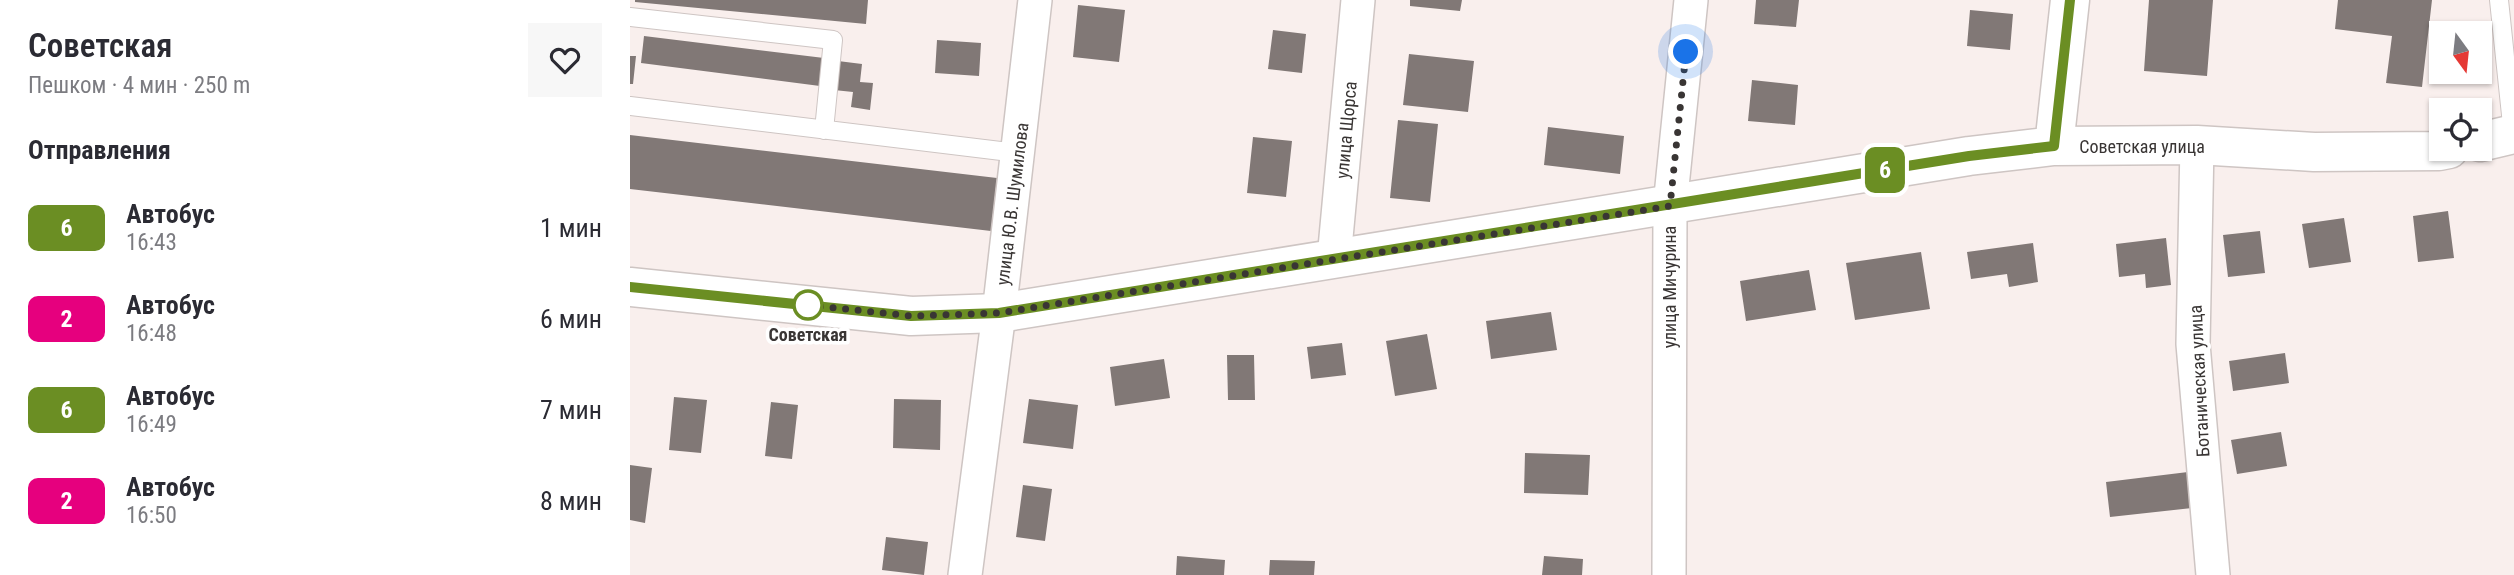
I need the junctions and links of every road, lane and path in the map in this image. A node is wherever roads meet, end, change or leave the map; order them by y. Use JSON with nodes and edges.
{"nodes":[{"id":1,"x":1035,"y":0,"type":"edge"},
{"id":2,"x":1357,"y":0,"type":"edge"},
{"id":3,"x":1691,"y":0,"type":"edge"},
{"id":4,"x":2070,"y":0,"type":"edge"},
{"id":5,"x":2499,"y":0,"type":"edge"},
{"id":6,"x":630,"y":17,"type":"edge"},
{"id":7,"x":630,"y":106,"type":"edge"},
{"id":8,"x":824,"y":130,"type":"junction"},
{"id":9,"x":2502,"y":137,"type":"edge"},
{"id":10,"x":2197,"y":145,"type":"junction"},
{"id":11,"x":2054,"y":146,"type":"junction"},
{"id":12,"x":2429,"y":151,"type":"edge"},
{"id":13,"x":1018,"y":153,"type":"junction"},
{"id":14,"x":1670,"y":206,"type":"junction"},
{"id":15,"x":1334,"y":259,"type":"junction"},
{"id":16,"x":630,"y":287,"type":"edge"},
{"id":17,"x":999,"y":313,"type":"junction"},
{"id":18,"x":965,"y":575,"type":"edge"},
{"id":19,"x":1669,"y":575,"type":"edge"},
{"id":20,"x":2213,"y":575,"type":"edge"}],
"edges":[{"from":1,"to":13,"type":"street","name":"улица Ю.В. Шумилова"},
{"from":2,"to":15,"type":"street","name":"улица Щорса"},
{"from":3,"to":14,"type":"street","name":"улица Мичурина"},
{"from":4,"to":11,"type":"street"},
{"from":5,"to":9,"type":"lane"},
{"from":6,"to":8,"type":"lane"},
{"from":7,"to":8,"type":"lane"},
{"from":8,"to":13,"type":"lane"},
{"from":10,"to":11,"type":"street","name":"Советская улица"},
{"from":10,"to":12,"type":"street","name":"Советская улица"},
{"from":10,"to":20,"type":"street","name":"Ботаническая улица"},
{"from":11,"to":14,"type":"street","name":"Советская улица"},
{"from":13,"to":17,"type":"street","name":"улица Ю.В. Шумилова"},
{"from":14,"to":15,"type":"street","name":"Советская улица"},
{"from":14,"to":19,"type":"street","name":"улица Мичурина"},
{"from":15,"to":17,"type":"street","name":"Советская улица"},
{"from":16,"to":17,"type":"street","name":"Советская улица"},
{"from":17,"to":18,"type":"street","name":"улица Ю.В. Шумилова"}]}
